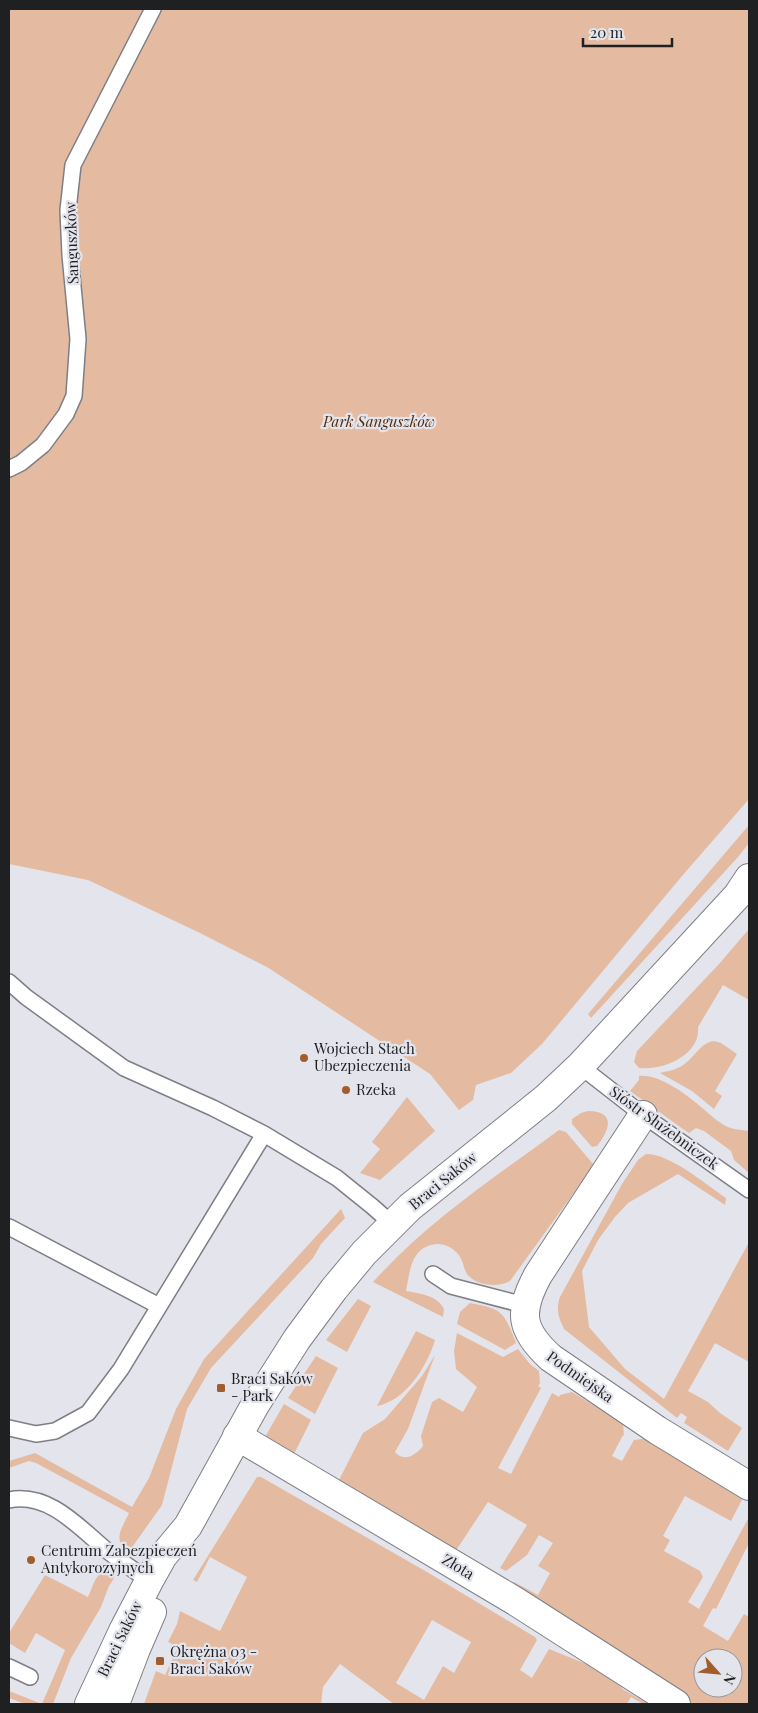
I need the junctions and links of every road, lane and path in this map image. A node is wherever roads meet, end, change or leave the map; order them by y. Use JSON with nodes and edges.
{"nodes":[{"id":1,"x":154,"y":9,"type":"edge"},
{"id":2,"x":9,"y":469,"type":"edge"},
{"id":3,"x":745,"y":893,"type":"edge"},
{"id":4,"x":9,"y":982,"type":"edge"},
{"id":5,"x":580,"y":1066,"type":"junction"},
{"id":6,"x":643,"y":1115,"type":"junction"},
{"id":7,"x":264,"y":1134,"type":"junction"},
{"id":8,"x":749,"y":1190,"type":"edge"},
{"id":9,"x":392,"y":1224,"type":"junction"},
{"id":10,"x":9,"y":1227,"type":"edge"},
{"id":11,"x":432,"y":1274,"type":"dead end"},
{"id":12,"x":524,"y":1305,"type":"junction"},
{"id":13,"x":160,"y":1306,"type":"junction"},
{"id":14,"x":9,"y":1428,"type":"edge"},
{"id":15,"x":237,"y":1436,"type":"junction"},
{"id":16,"x":749,"y":1486,"type":"edge"},
{"id":17,"x":9,"y":1500,"type":"edge"},
{"id":18,"x":188,"y":1526,"type":"junction"},
{"id":19,"x":149,"y":1581,"type":"junction"},
{"id":20,"x":9,"y":1667,"type":"edge"},
{"id":21,"x":30,"y":1677,"type":"dead end"},
{"id":22,"x":89,"y":1704,"type":"edge"},
{"id":23,"x":115,"y":1704,"type":"edge"},
{"id":24,"x":676,"y":1704,"type":"edge"}],
"edges":[{"from":1,"to":2,"type":"lane","name":"Sanguszków"},
{"from":3,"to":5,"type":"street","name":"Braci Saków"},
{"from":4,"to":7,"type":"lane"},
{"from":5,"to":6,"type":"lane","name":"Sióstr Służebniczek"},
{"from":5,"to":9,"type":"street","name":"Braci Saków"},
{"from":6,"to":8,"type":"lane","name":"Sióstr Służebniczek"},
{"from":6,"to":12,"type":"street"},
{"from":7,"to":9,"type":"lane"},
{"from":7,"to":13,"type":"lane"},
{"from":9,"to":15,"type":"street","name":"Braci Saków"},
{"from":10,"to":13,"type":"lane"},
{"from":11,"to":12,"type":"lane"},
{"from":12,"to":16,"type":"street","name":"Podmiejska"},
{"from":13,"to":14,"type":"lane"},
{"from":15,"to":18,"type":"street","name":"Braci Saków"},
{"from":15,"to":24,"type":"street","name":"Złota"},
{"from":17,"to":19,"type":"lane"},
{"from":18,"to":19,"type":"street","name":"Braci Saków"},
{"from":18,"to":23,"type":"street","name":"Braci Saków"},
{"from":19,"to":22,"type":"street","name":"Braci Saków"},
{"from":20,"to":21,"type":"lane"}]}
